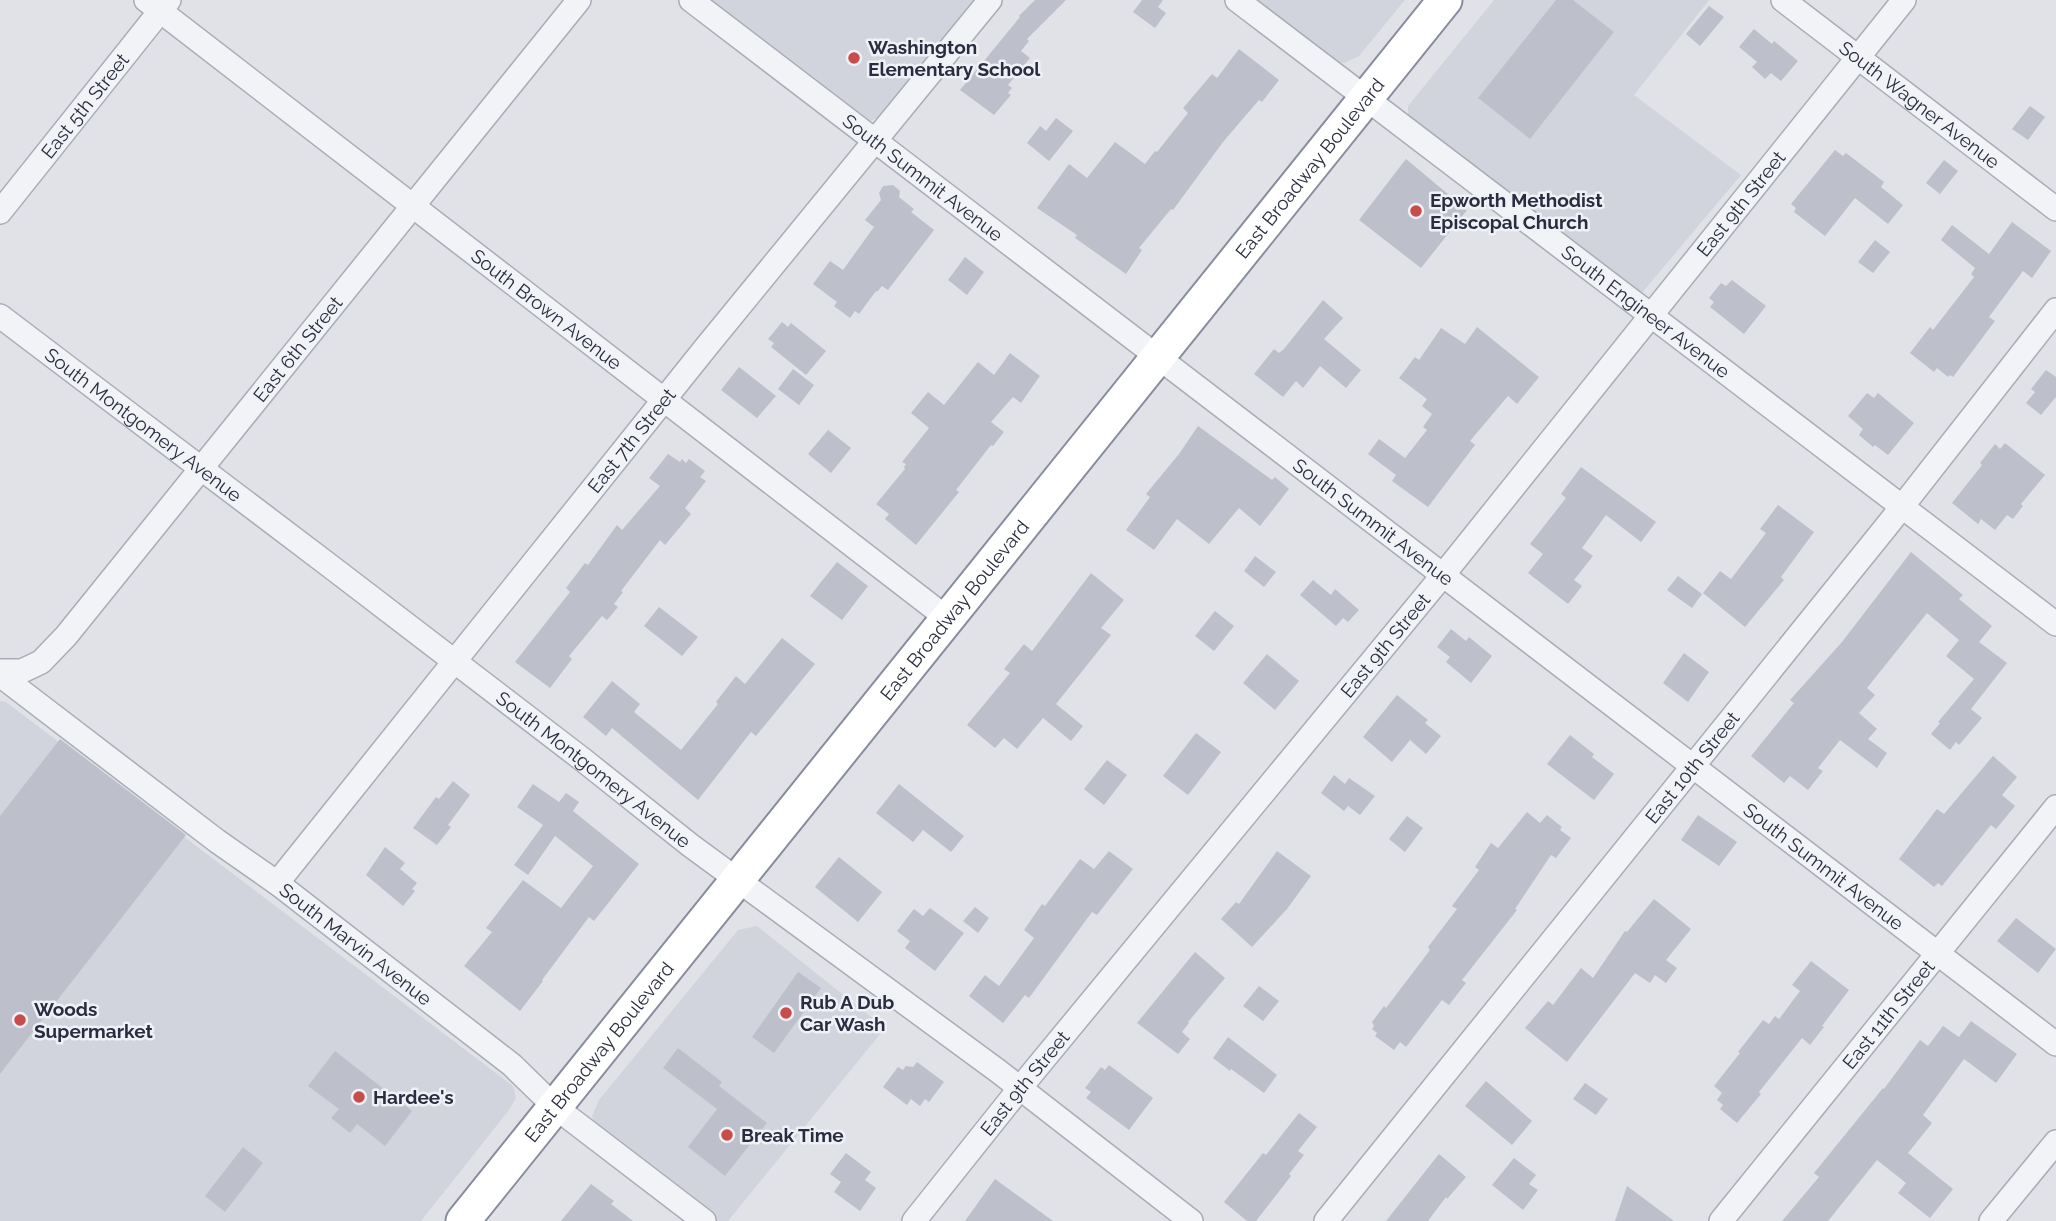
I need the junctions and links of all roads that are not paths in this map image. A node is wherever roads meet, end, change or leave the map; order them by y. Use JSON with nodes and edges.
{"nodes":[{"id":1,"x":579,"y":0,"type":"edge"},
{"id":2,"x":691,"y":0,"type":"edge"},
{"id":3,"x":990,"y":0,"type":"edge"},
{"id":4,"x":1237,"y":0,"type":"edge"},
{"id":5,"x":1445,"y":0,"type":"edge"},
{"id":6,"x":1783,"y":0,"type":"edge"},
{"id":7,"x":1904,"y":0,"type":"edge"},
{"id":8,"x":159,"y":4,"type":"edge"},
{"id":9,"x":1858,"y":58,"type":"junction"},
{"id":10,"x":1366,"y":99,"type":"junction"},
{"id":11,"x":875,"y":141,"type":"junction"},
{"id":12,"x":414,"y":206,"type":"junction"},
{"id":13,"x":2056,"y":209,"type":"edge"},
{"id":14,"x":0,"y":212,"type":"edge"},
{"id":15,"x":2056,"y":310,"type":"edge"},
{"id":16,"x":0,"y":316,"type":"edge"},
{"id":17,"x":1651,"y":316,"type":"junction"},
{"id":18,"x":1158,"y":357,"type":"junction"},
{"id":19,"x":665,"y":400,"type":"junction"},
{"id":20,"x":202,"y":468,"type":"junction"},
{"id":21,"x":1902,"y":507,"type":"junction"},
{"id":22,"x":1443,"y":575,"type":"junction"},
{"id":23,"x":948,"y":619,"type":"junction"},
{"id":24,"x":2056,"y":624,"type":"edge"},
{"id":25,"x":454,"y":661,"type":"junction"},
{"id":26,"x":0,"y":673,"type":"edge"},
{"id":27,"x":1694,"y":766,"type":"junction"},
{"id":28,"x":2056,"y":807,"type":"edge"},
{"id":29,"x":737,"y":881,"type":"junction"},
{"id":30,"x":278,"y":883,"type":"junction"},
{"id":31,"x":1939,"y":953,"type":"junction"},
{"id":32,"x":2056,"y":1044,"type":"edge"},
{"id":33,"x":1020,"y":1088,"type":"junction"},
{"id":34,"x":555,"y":1107,"type":"junction"},
{"id":35,"x":2056,"y":1142,"type":"edge"},
{"id":36,"x":463,"y":1221,"type":"edge"},
{"id":37,"x":704,"y":1221,"type":"edge"},
{"id":38,"x":914,"y":1221,"type":"edge"},
{"id":39,"x":1191,"y":1221,"type":"edge"},
{"id":40,"x":1326,"y":1221,"type":"edge"},
{"id":41,"x":1721,"y":1221,"type":"edge"},
{"id":42,"x":1991,"y":1221,"type":"edge"}],
"edges":[{"from":1,"to":12,"type":"street","name":"East 6th Street"},
{"from":2,"to":11,"type":"street","name":"South Summit Avenue"},
{"from":3,"to":11,"type":"street","name":"East 7th Street"},
{"from":4,"to":10,"type":"street","name":"South Engineer Avenue"},
{"from":5,"to":10,"type":"highway","name":"East Broadway Boulevard"},
{"from":6,"to":9,"type":"street","name":"South Wagner Avenue"},
{"from":7,"to":9,"type":"street","name":"East 9th Street"},
{"from":8,"to":12,"type":"street","name":"South Brown Avenue"},
{"from":8,"to":14,"type":"street","name":"East 5th Street"},
{"from":9,"to":13,"type":"street","name":"South Wagner Avenue"},
{"from":9,"to":17,"type":"street","name":"East 9th Street"},
{"from":10,"to":17,"type":"street","name":"South Engineer Avenue"},
{"from":10,"to":18,"type":"highway","name":"East Broadway Boulevard"},
{"from":11,"to":18,"type":"street","name":"South Summit Avenue"},
{"from":11,"to":19,"type":"street","name":"East 7th Street"},
{"from":12,"to":19,"type":"street","name":"South Brown Avenue"},
{"from":12,"to":20,"type":"street","name":"East 6th Street"},
{"from":15,"to":21,"type":"street","name":"East 10th Street"},
{"from":16,"to":20,"type":"street","name":"South Montgomery Avenue"},
{"from":17,"to":21,"type":"street","name":"South Engineer Avenue"},
{"from":17,"to":22,"type":"street","name":"East 9th Street"},
{"from":18,"to":22,"type":"street","name":"South Summit Avenue"},
{"from":18,"to":23,"type":"highway","name":"East Broadway Boulevard"},
{"from":19,"to":23,"type":"street","name":"South Brown Avenue"},
{"from":19,"to":25,"type":"street","name":"East 7th Street"},
{"from":20,"to":25,"type":"street","name":"South Montgomery Avenue"},
{"from":20,"to":26,"type":"street","name":"East 6th Street"},
{"from":21,"to":24,"type":"street","name":"South Engineer Avenue"},
{"from":21,"to":27,"type":"street","name":"East 10th Street"},
{"from":22,"to":27,"type":"street","name":"South Summit Avenue"},
{"from":22,"to":33,"type":"street","name":"East 9th Street"},
{"from":23,"to":29,"type":"highway","name":"East Broadway Boulevard"},
{"from":25,"to":29,"type":"street","name":"South Montgomery Avenue"},
{"from":25,"to":30,"type":"street","name":"East 7th Street"},
{"from":26,"to":30,"type":"street","name":"South Marvin Avenue"},
{"from":27,"to":31,"type":"street","name":"South Summit Avenue"},
{"from":27,"to":40,"type":"street","name":"East 10th Street"},
{"from":28,"to":31,"type":"street","name":"East 11th Street"},
{"from":29,"to":33,"type":"street","name":"South Montgomery Avenue"},
{"from":29,"to":34,"type":"highway","name":"East Broadway Boulevard"},
{"from":30,"to":34,"type":"street","name":"South Marvin Avenue"},
{"from":31,"to":32,"type":"street","name":"South Summit Avenue"},
{"from":31,"to":41,"type":"street","name":"East 11th Street"},
{"from":33,"to":38,"type":"street","name":"East 9th Street"},
{"from":33,"to":39,"type":"street","name":"South Montgomery Avenue"},
{"from":34,"to":36,"type":"highway","name":"East Broadway Boulevard"},
{"from":34,"to":37,"type":"street","name":"South Marvin Avenue"},
{"from":35,"to":42,"type":"street"}]}
